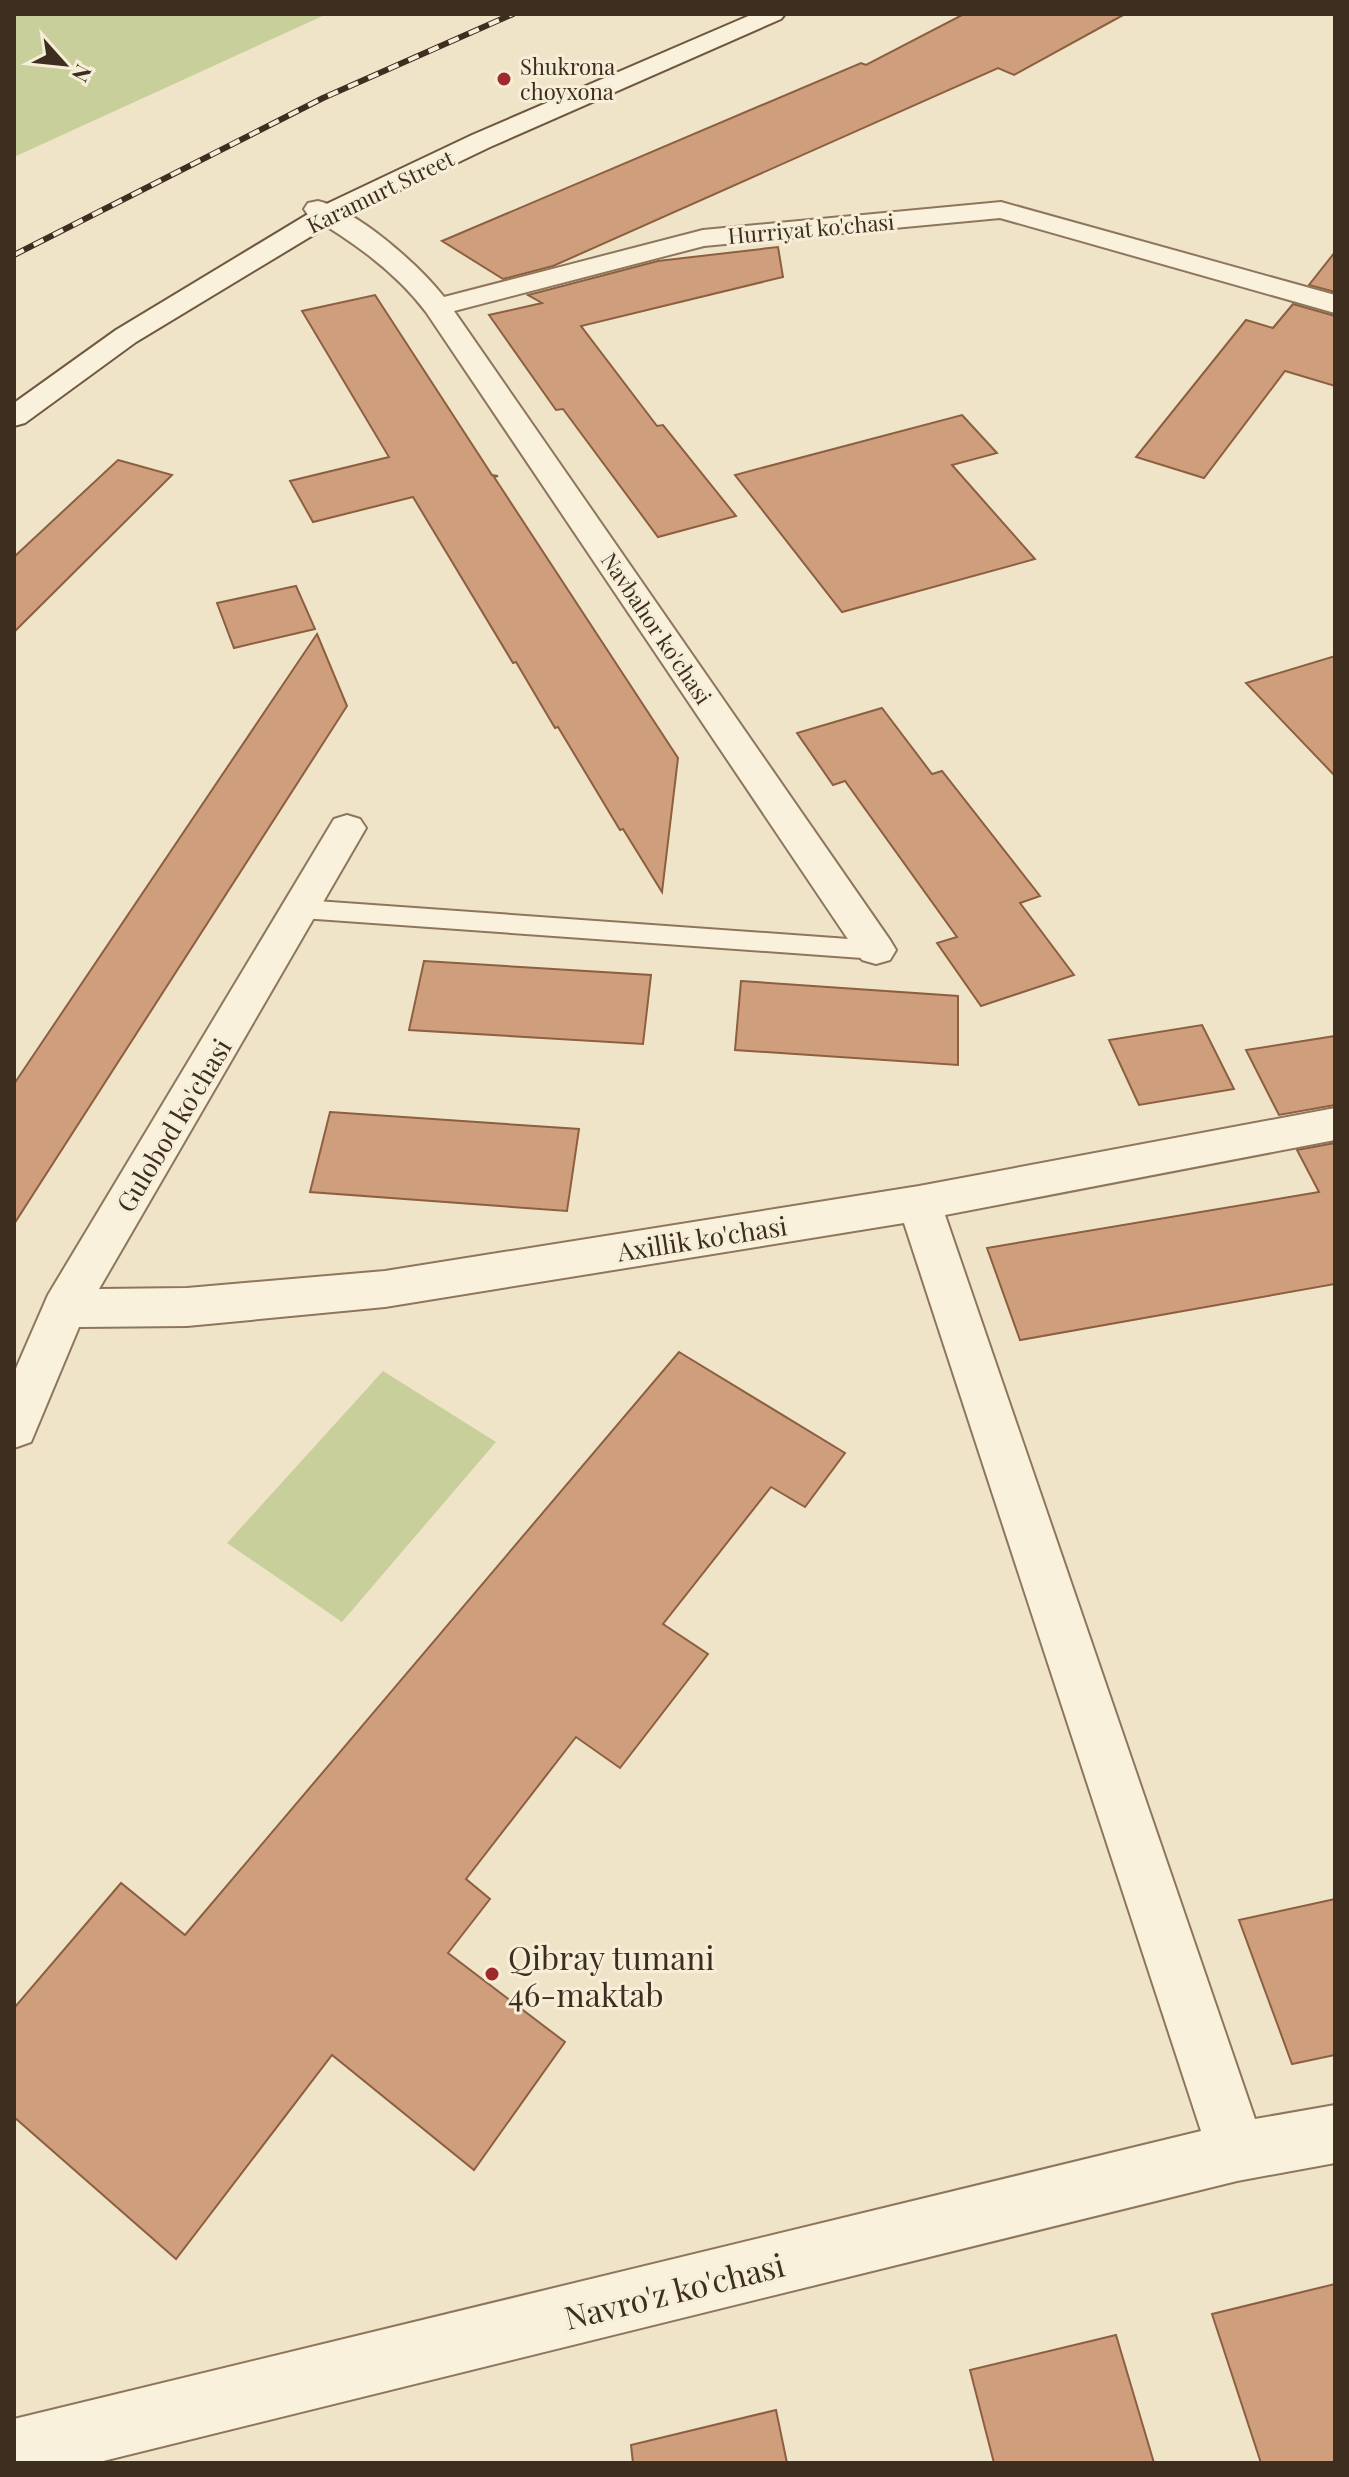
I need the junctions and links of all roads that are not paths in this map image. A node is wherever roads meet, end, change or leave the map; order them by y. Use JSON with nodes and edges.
{"nodes":[{"id":1,"x":751,"y":14,"type":"edge"},
{"id":2,"x":773,"y":14,"type":"edge"},
{"id":3,"x":323,"y":211,"type":"junction"},
{"id":4,"x":1335,"y":304,"type":"edge"},
{"id":5,"x":437,"y":307,"type":"junction"},
{"id":6,"x":14,"y":403,"type":"edge"},
{"id":7,"x":14,"y":417,"type":"edge"},
{"id":8,"x":347,"y":828,"type":"dead end"},
{"id":9,"x":302,"y":909,"type":"junction"},
{"id":10,"x":876,"y":950,"type":"joint"},
{"id":11,"x":1335,"y":1124,"type":"edge"},
{"id":12,"x":919,"y":1203,"type":"junction"},
{"id":13,"x":64,"y":1308,"type":"junction"},
{"id":14,"x":14,"y":1428,"type":"edge"},
{"id":15,"x":1335,"y":2134,"type":"edge"},
{"id":16,"x":1237,"y":2152,"type":"junction"},
{"id":17,"x":14,"y":2451,"type":"edge"}],
"edges":[{"from":1,"to":3,"type":"street","name":"Karamurt Street"},
{"from":2,"to":3,"type":"street","name":"Karamurt Street"},
{"from":3,"to":5,"type":"street"},
{"from":3,"to":6,"type":"street","name":"Karamurt Street"},
{"from":3,"to":7,"type":"street","name":"Karamurt Street"},
{"from":4,"to":5,"type":"street","name":"Hurriyat ko'chasi"},
{"from":5,"to":10,"type":"street","name":"Navbahor ko'chasi"},
{"from":8,"to":9,"type":"street","name":"Gulobod ko'chasi"},
{"from":9,"to":10,"type":"lane"},
{"from":9,"to":13,"type":"street","name":"Gulobod ko'chasi"},
{"from":11,"to":12,"type":"street","name":"Axillik ko'chasi"},
{"from":12,"to":13,"type":"street","name":"Axillik ko'chasi"},
{"from":12,"to":16,"type":"street"},
{"from":13,"to":14,"type":"street","name":"Gulobod ko'chasi"},
{"from":15,"to":16,"type":"street","name":"Navro'z ko'chasi"},
{"from":16,"to":17,"type":"street","name":"Navro'z ko'chasi"}]}
